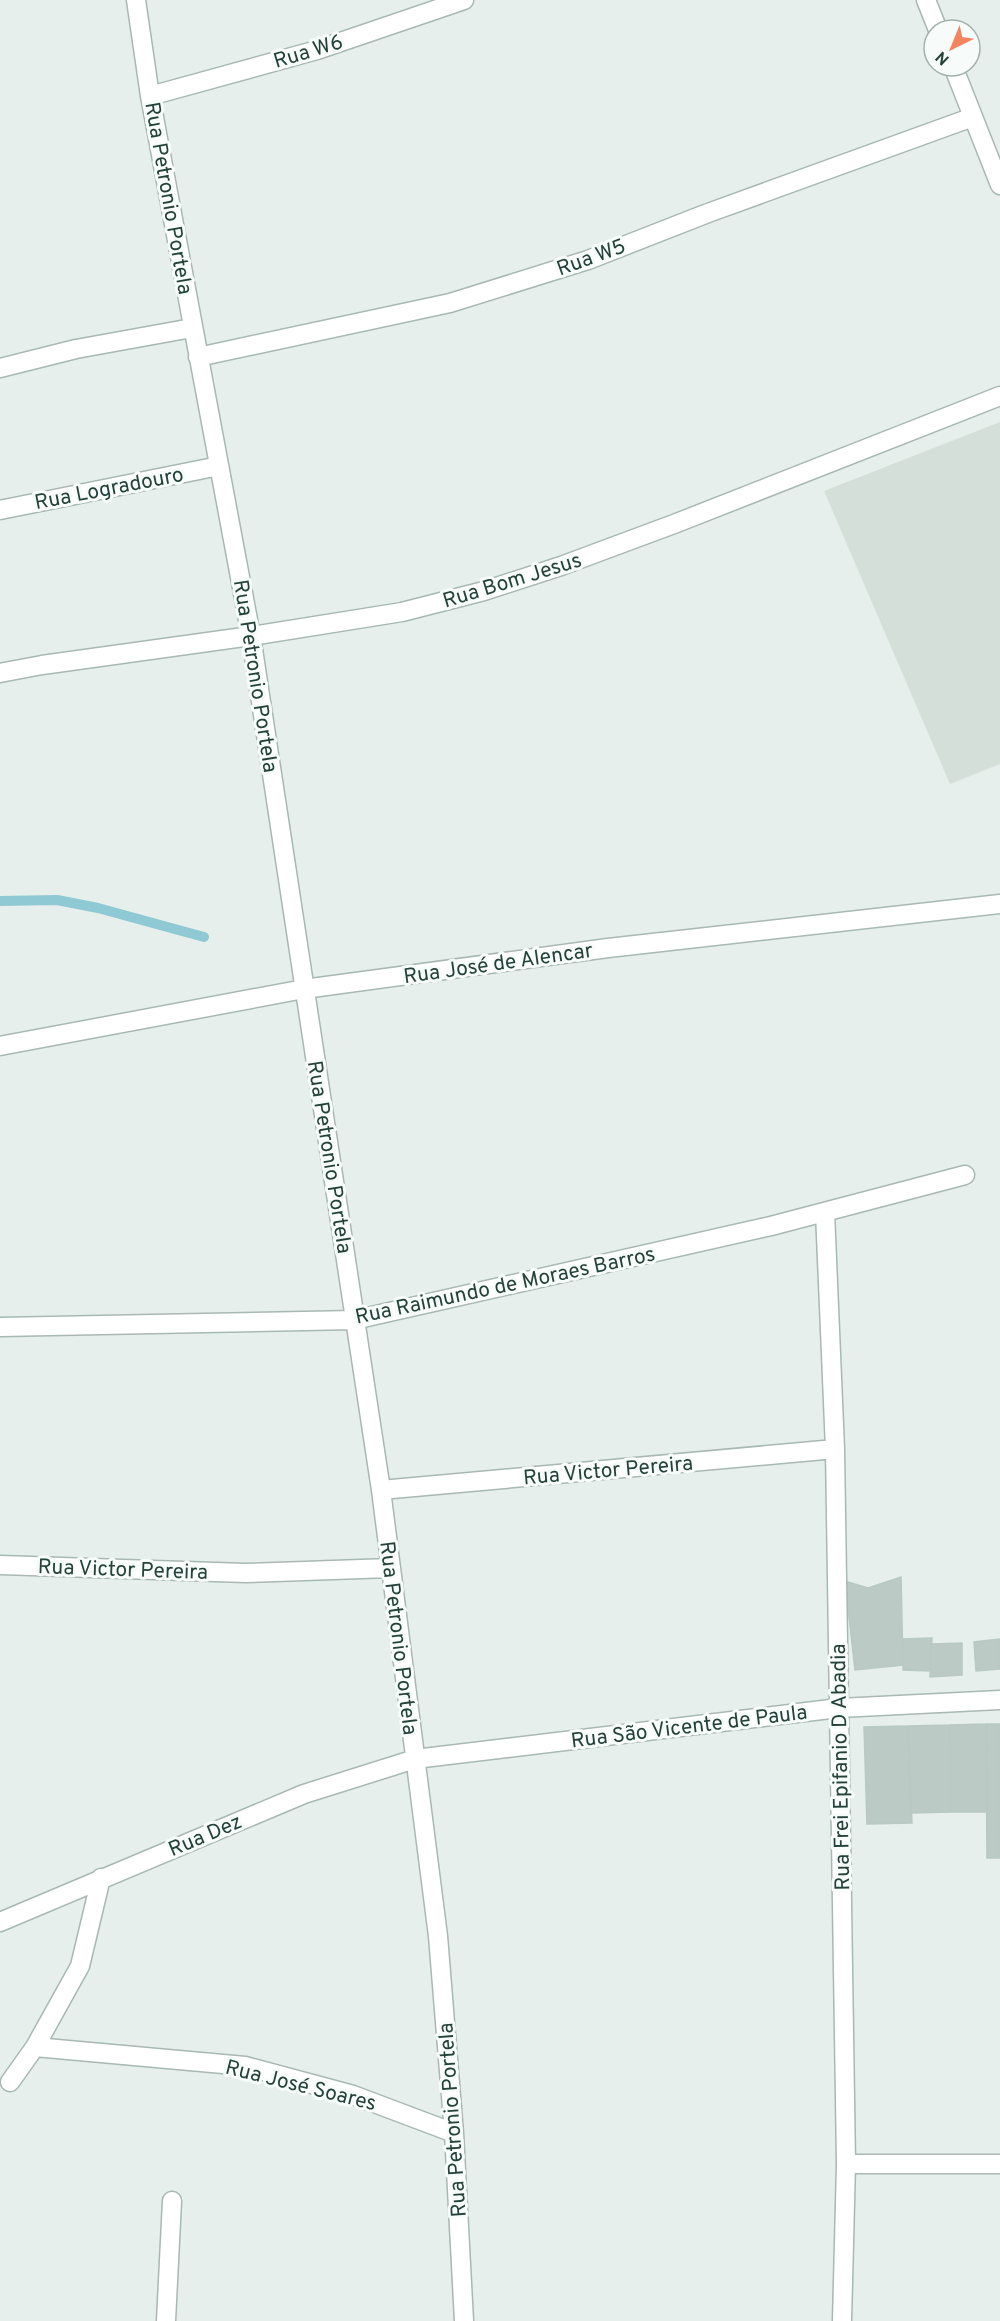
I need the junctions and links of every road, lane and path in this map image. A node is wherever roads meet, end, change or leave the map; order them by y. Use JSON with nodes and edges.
{"nodes":[{"id":1,"x":136,"y":0,"type":"edge"},
{"id":2,"x":464,"y":0,"type":"edge"},
{"id":3,"x":926,"y":0,"type":"edge"},
{"id":4,"x":933,"y":18,"type":"edge"},
{"id":5,"x":957,"y":78,"type":"edge"},
{"id":6,"x":150,"y":96,"type":"junction"},
{"id":7,"x":973,"y":117,"type":"junction"},
{"id":8,"x":1000,"y":185,"type":"edge"},
{"id":9,"x":192,"y":328,"type":"junction"},
{"id":10,"x":198,"y":357,"type":"junction"},
{"id":11,"x":0,"y":368,"type":"edge"},
{"id":12,"x":1000,"y":396,"type":"edge"},
{"id":13,"x":219,"y":466,"type":"junction"},
{"id":14,"x":0,"y":510,"type":"edge"},
{"id":15,"x":251,"y":636,"type":"junction"},
{"id":16,"x":0,"y":673,"type":"edge"},
{"id":17,"x":1000,"y":904,"type":"edge"},
{"id":18,"x":304,"y":988,"type":"junction"},
{"id":19,"x":0,"y":1046,"type":"edge"},
{"id":20,"x":964,"y":1175,"type":"dead end"},
{"id":21,"x":825,"y":1212,"type":"junction"},
{"id":22,"x":354,"y":1320,"type":"junction"},
{"id":23,"x":0,"y":1327,"type":"edge"},
{"id":24,"x":835,"y":1449,"type":"junction"},
{"id":25,"x":381,"y":1491,"type":"junction"},
{"id":26,"x":0,"y":1565,"type":"edge"},
{"id":27,"x":390,"y":1568,"type":"junction"},
{"id":28,"x":1000,"y":1700,"type":"edge"},
{"id":29,"x":839,"y":1708,"type":"junction"},
{"id":30,"x":415,"y":1759,"type":"junction"},
{"id":31,"x":102,"y":1878,"type":"junction"},
{"id":32,"x":0,"y":1922,"type":"edge"},
{"id":33,"x":35,"y":2047,"type":"junction"},
{"id":34,"x":10,"y":2082,"type":"dead end"},
{"id":35,"x":454,"y":2133,"type":"junction"},
{"id":36,"x":846,"y":2164,"type":"junction"},
{"id":37,"x":1000,"y":2164,"type":"edge"},
{"id":38,"x":172,"y":2201,"type":"dead end"},
{"id":39,"x":166,"y":2321,"type":"edge"},
{"id":40,"x":464,"y":2321,"type":"edge"},
{"id":41,"x":843,"y":2321,"type":"edge"}],
"edges":[{"from":1,"to":6,"type":"street","name":"Rua Petronio Portela"},
{"from":2,"to":6,"type":"street","name":"Rua W6"},
{"from":3,"to":4,"type":"street"},
{"from":5,"to":7,"type":"street"},
{"from":6,"to":9,"type":"street","name":"Rua Petronio Portela"},
{"from":7,"to":8,"type":"street"},
{"from":7,"to":10,"type":"street","name":"Rua W5"},
{"from":9,"to":10,"type":"street","name":"Rua Petronio Portela"},
{"from":9,"to":11,"type":"street"},
{"from":10,"to":13,"type":"street","name":"Rua Petronio Portela"},
{"from":12,"to":15,"type":"street","name":"Rua Bom Jesus"},
{"from":13,"to":14,"type":"street","name":"Rua Logradouro"},
{"from":13,"to":15,"type":"street","name":"Rua Petronio Portela"},
{"from":15,"to":16,"type":"street","name":"Rua Bom Jesus"},
{"from":15,"to":18,"type":"street","name":"Rua Petronio Portela"},
{"from":17,"to":18,"type":"street","name":"Rua José de Alencar"},
{"from":18,"to":19,"type":"street","name":"Rua José de Alencar"},
{"from":18,"to":22,"type":"street","name":"Rua Petronio Portela"},
{"from":20,"to":21,"type":"street","name":"Rua Raimundo de Moraes Barros"},
{"from":21,"to":22,"type":"street","name":"Rua Raimundo de Moraes Barros"},
{"from":21,"to":24,"type":"street","name":"Rua Frei Epifanio D Abadia"},
{"from":22,"to":23,"type":"street","name":"Rua Raimundo de Moraes Barros"},
{"from":22,"to":25,"type":"street","name":"Rua Petronio Portela"},
{"from":24,"to":25,"type":"street","name":"Rua Victor Pereira"},
{"from":24,"to":29,"type":"street","name":"Rua Frei Epifanio D Abadia"},
{"from":25,"to":27,"type":"street","name":"Rua Petronio Portela"},
{"from":26,"to":27,"type":"street","name":"Rua Victor Pereira"},
{"from":27,"to":30,"type":"street","name":"Rua Petronio Portela"},
{"from":28,"to":29,"type":"street","name":"Rua São Vicente de Paula"},
{"from":29,"to":30,"type":"street","name":"Rua São Vicente de Paula"},
{"from":29,"to":36,"type":"street","name":"Rua Frei Epifanio D Abadia"},
{"from":30,"to":31,"type":"street","name":"Rua Dez"},
{"from":30,"to":35,"type":"street","name":"Rua Petronio Portela"},
{"from":31,"to":32,"type":"street","name":"Rua Dez"},
{"from":31,"to":33,"type":"street"},
{"from":33,"to":34,"type":"street"},
{"from":33,"to":35,"type":"street","name":"Rua José Soares"},
{"from":35,"to":40,"type":"street","name":"Rua Petronio Portela"},
{"from":36,"to":37,"type":"street"},
{"from":36,"to":41,"type":"street","name":"Rua Frei Epifanio D Abadia"},
{"from":38,"to":39,"type":"street"}]}
